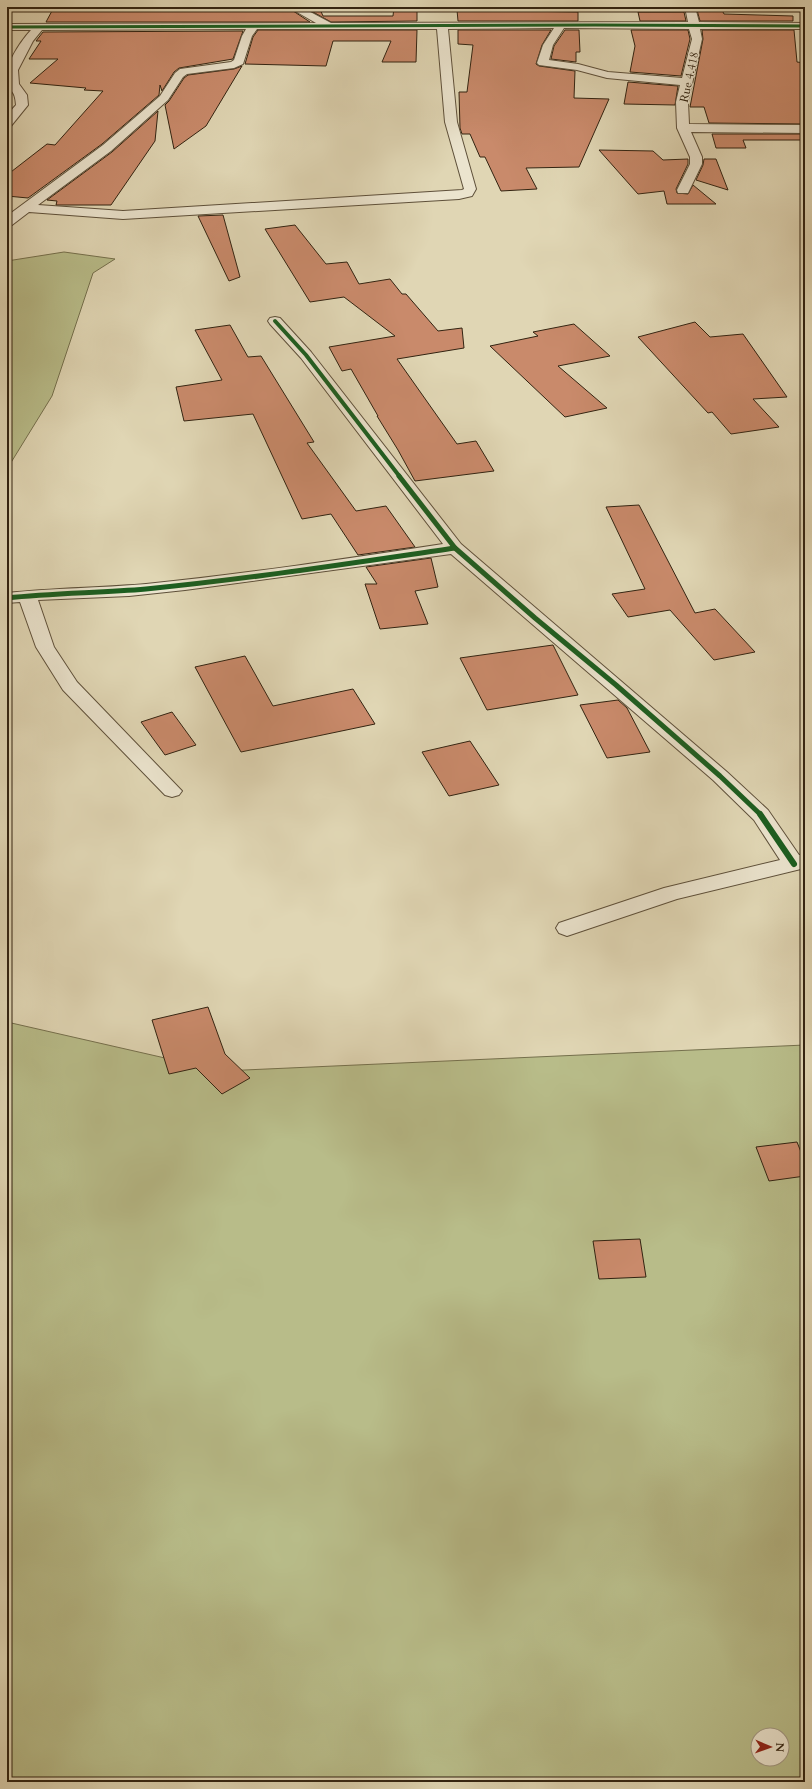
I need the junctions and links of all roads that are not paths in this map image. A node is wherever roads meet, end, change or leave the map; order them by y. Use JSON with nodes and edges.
{"nodes":[{"id":1,"x":293,"y":7,"type":"edge"},
{"id":2,"x":690,"y":7,"type":"edge"},
{"id":3,"x":328,"y":11,"type":"dead end"},
{"id":4,"x":593,"y":13,"type":"dead end"},
{"id":5,"x":319,"y":20,"type":"junction"},
{"id":6,"x":562,"y":25,"type":"junction"},
{"id":7,"x":595,"y":25,"type":"junction"},
{"id":8,"x":694,"y":25,"type":"junction"},
{"id":9,"x":253,"y":26,"type":"junction"},
{"id":10,"x":332,"y":26,"type":"junction"},
{"id":11,"x":442,"y":26,"type":"junction"},
{"id":12,"x":805,"y":26,"type":"edge"},
{"id":13,"x":7,"y":27,"type":"edge"},
{"id":14,"x":39,"y":27,"type":"junction"},
{"id":15,"x":688,"y":82,"type":"junction"},
{"id":16,"x":7,"y":123,"type":"edge"},
{"id":17,"x":684,"y":128,"type":"junction"},
{"id":18,"x":805,"y":129,"type":"edge"},
{"id":19,"x":683,"y":190,"type":"dead end"},
{"id":20,"x":26,"y":208,"type":"junction"},
{"id":21,"x":7,"y":222,"type":"edge"},
{"id":22,"x":275,"y":322,"type":"dead end"},
{"id":23,"x":455,"y":548,"type":"junction"},
{"id":24,"x":27,"y":595,"type":"junction"},
{"id":25,"x":7,"y":598,"type":"edge"},
{"id":26,"x":172,"y":791,"type":"dead end"},
{"id":27,"x":799,"y":862,"type":"edge"},
{"id":28,"x":567,"y":928,"type":"dead end"}],
"edges":[{"from":1,"to":5,"type":"street"},
{"from":2,"to":8,"type":"street","name":"Rue 4.418"},
{"from":3,"to":5,"type":"street"},
{"from":4,"to":7,"type":"street"},
{"from":5,"to":10,"type":"street"},
{"from":6,"to":7,"type":"street"},
{"from":6,"to":11,"type":"street"},
{"from":6,"to":15,"type":"street"},
{"from":7,"to":8,"type":"street"},
{"from":8,"to":12,"type":"street"},
{"from":8,"to":15,"type":"street","name":"Rue 4.418"},
{"from":9,"to":10,"type":"street"},
{"from":9,"to":14,"type":"street"},
{"from":9,"to":20,"type":"street"},
{"from":10,"to":11,"type":"street"},
{"from":11,"to":20,"type":"street"},
{"from":13,"to":14,"type":"street"},
{"from":14,"to":16,"type":"street"},
{"from":15,"to":17,"type":"street","name":"Rue 4.418"},
{"from":17,"to":18,"type":"street"},
{"from":17,"to":19,"type":"street","name":"Rue 4.418"},
{"from":20,"to":21,"type":"street"},
{"from":22,"to":23,"type":"street"},
{"from":23,"to":24,"type":"street"},
{"from":23,"to":27,"type":"street"},
{"from":24,"to":25,"type":"street"},
{"from":24,"to":26,"type":"street"},
{"from":27,"to":28,"type":"street"}]}
